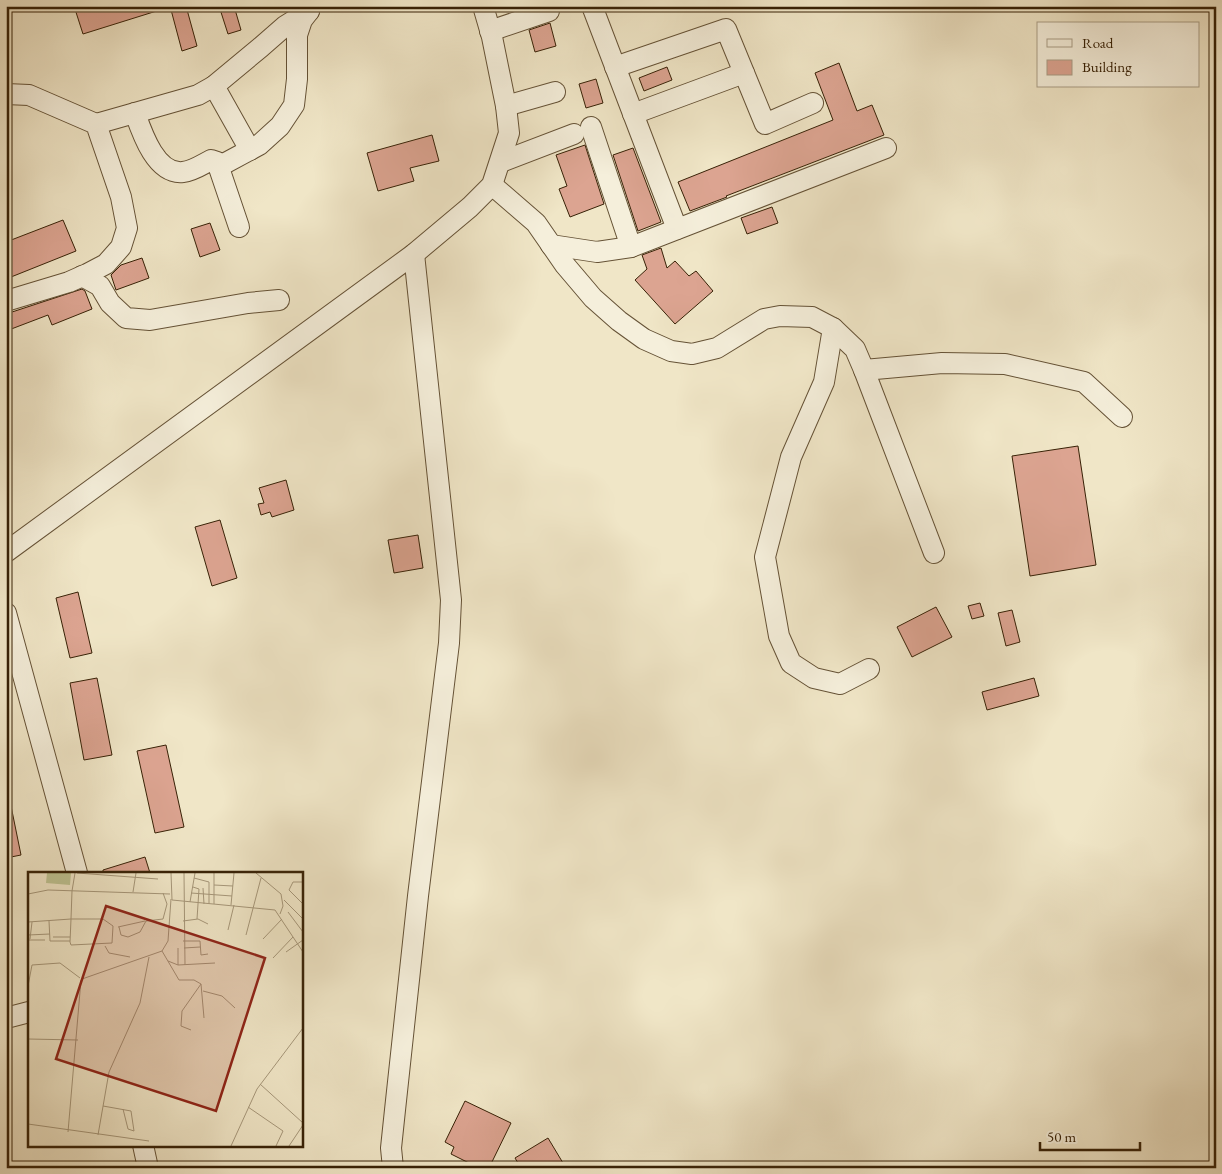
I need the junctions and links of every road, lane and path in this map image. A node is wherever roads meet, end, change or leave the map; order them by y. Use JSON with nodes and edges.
{"nodes":[{"id":1,"x":483,"y":6,"type":"edge"},
{"id":2,"x":592,"y":6,"type":"edge"},
{"id":3,"x":312,"y":8,"type":"edge"},
{"id":4,"x":549,"y":11,"type":"dead end"},
{"id":5,"x":490,"y":31,"type":"junction"},
{"id":6,"x":615,"y":67,"type":"junction"},
{"id":7,"x":744,"y":72,"type":"junction"},
{"id":8,"x":214,"y":86,"type":"junction"},
{"id":9,"x":555,"y":92,"type":"dead end"},
{"id":10,"x":6,"y":94,"type":"edge"},
{"id":11,"x":813,"y":103,"type":"dead end"},
{"id":12,"x":506,"y":106,"type":"junction"},
{"id":13,"x":135,"y":113,"type":"junction"},
{"id":14,"x":633,"y":114,"type":"junction"},
{"id":15,"x":96,"y":124,"type":"junction"},
{"id":16,"x":886,"y":148,"type":"dead end"},
{"id":17,"x":250,"y":150,"type":"junction"},
{"id":18,"x":501,"y":162,"type":"junction"},
{"id":19,"x":220,"y":166,"type":"junction"},
{"id":20,"x":492,"y":185,"type":"junction"},
{"id":21,"x":239,"y":227,"type":"dead end"},
{"id":22,"x":677,"y":229,"type":"junction"},
{"id":23,"x":551,"y":245,"type":"junction"},
{"id":24,"x":631,"y":247,"type":"junction"},
{"id":25,"x":414,"y":254,"type":"junction"},
{"id":26,"x":82,"y":276,"type":"junction"},
{"id":27,"x":279,"y":300,"type":"dead end"},
{"id":28,"x":6,"y":301,"type":"edge"},
{"id":29,"x":833,"y":328,"type":"junction"},
{"id":30,"x":864,"y":370,"type":"junction"},
{"id":31,"x":1122,"y":418,"type":"dead end"},
{"id":32,"x":6,"y":552,"type":"edge"},
{"id":33,"x":934,"y":553,"type":"dead end"},
{"id":34,"x":6,"y":613,"type":"edge"},
{"id":35,"x":869,"y":669,"type":"dead end"},
{"id":36,"x":76,"y":872,"type":"edge"},
{"id":37,"x":28,"y":1012,"type":"edge"},
{"id":38,"x":6,"y":1018,"type":"edge"},
{"id":39,"x":143,"y":1146,"type":"edge"},
{"id":40,"x":148,"y":1168,"type":"edge"},
{"id":41,"x":393,"y":1168,"type":"edge"}],
"edges":[{"from":1,"to":5,"type":"street"},
{"from":2,"to":6,"type":"street"},
{"from":3,"to":8,"type":"street"},
{"from":3,"to":17,"type":"street"},
{"from":4,"to":5,"type":"street"},
{"from":5,"to":12,"type":"street"},
{"from":6,"to":7,"type":"street"},
{"from":6,"to":14,"type":"street"},
{"from":7,"to":11,"type":"street"},
{"from":7,"to":14,"type":"street"},
{"from":8,"to":13,"type":"street"},
{"from":8,"to":17,"type":"street"},
{"from":9,"to":12,"type":"street"},
{"from":10,"to":15,"type":"street"},
{"from":12,"to":18,"type":"street"},
{"from":13,"to":15,"type":"street"},
{"from":13,"to":19,"type":"street"},
{"from":14,"to":22,"type":"street"},
{"from":15,"to":26,"type":"street"},
{"from":16,"to":22,"type":"street"},
{"from":17,"to":19,"type":"street"},
{"from":18,"to":20,"type":"street"},
{"from":18,"to":24,"type":"street"},
{"from":19,"to":21,"type":"street"},
{"from":20,"to":23,"type":"street"},
{"from":20,"to":25,"type":"street"},
{"from":22,"to":24,"type":"street"},
{"from":23,"to":24,"type":"street"},
{"from":23,"to":29,"type":"street"},
{"from":25,"to":32,"type":"street"},
{"from":25,"to":41,"type":"street"},
{"from":26,"to":27,"type":"street"},
{"from":26,"to":28,"type":"street"},
{"from":29,"to":30,"type":"street"},
{"from":29,"to":35,"type":"street"},
{"from":30,"to":31,"type":"street"},
{"from":30,"to":33,"type":"street"},
{"from":34,"to":36,"type":"street"},
{"from":37,"to":38,"type":"street"},
{"from":39,"to":40,"type":"street"}]}
